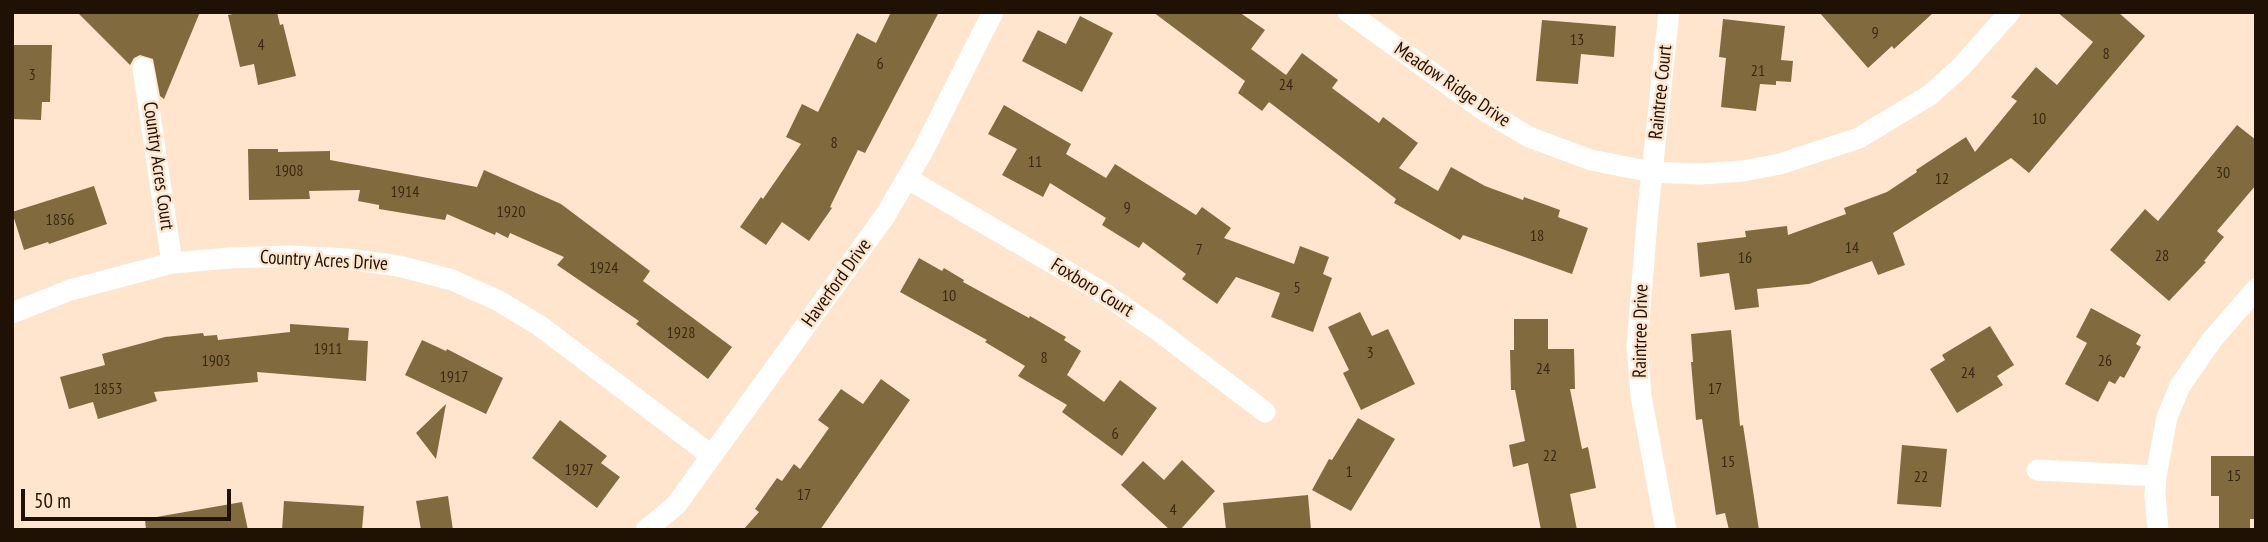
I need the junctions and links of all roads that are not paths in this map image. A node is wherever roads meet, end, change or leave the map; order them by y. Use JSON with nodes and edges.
{"nodes":[{"id":1,"x":993,"y":12,"type":"edge"},
{"id":2,"x":1348,"y":12,"type":"edge"},
{"id":3,"x":1670,"y":12,"type":"edge"},
{"id":4,"x":2010,"y":12,"type":"edge"},
{"id":5,"x":143,"y":68,"type":"dead end"},
{"id":6,"x":1652,"y":172,"type":"junction"},
{"id":7,"x":908,"y":179,"type":"junction"},
{"id":8,"x":172,"y":263,"type":"junction"},
{"id":9,"x":2256,"y":289,"type":"edge"},
{"id":10,"x":12,"y":313,"type":"edge"},
{"id":11,"x":1265,"y":412,"type":"dead end"},
{"id":12,"x":712,"y":456,"type":"junction"},
{"id":13,"x":2037,"y":470,"type":"dead end"},
{"id":14,"x":2156,"y":476,"type":"junction"},
{"id":15,"x":646,"y":530,"type":"edge"},
{"id":16,"x":1666,"y":530,"type":"edge"},
{"id":17,"x":2158,"y":530,"type":"edge"}],
"edges":[{"from":1,"to":7,"type":"street","name":"Haverford Drive"},
{"from":2,"to":6,"type":"street","name":"Meadow Ridge Drive"},
{"from":3,"to":6,"type":"street","name":"Raintree Court"},
{"from":4,"to":6,"type":"street","name":"Meadow Ridge Drive"},
{"from":5,"to":8,"type":"street","name":"Country Acres Court"},
{"from":6,"to":16,"type":"street","name":"Raintree Drive"},
{"from":7,"to":11,"type":"street","name":"Foxboro Court"},
{"from":7,"to":12,"type":"street","name":"Haverford Drive"},
{"from":8,"to":10,"type":"street","name":"Country Acres Drive"},
{"from":8,"to":12,"type":"street","name":"Country Acres Drive"},
{"from":9,"to":14,"type":"street"},
{"from":12,"to":15,"type":"street","name":"Haverford Drive"},
{"from":13,"to":14,"type":"street"},
{"from":14,"to":17,"type":"street"}]}
